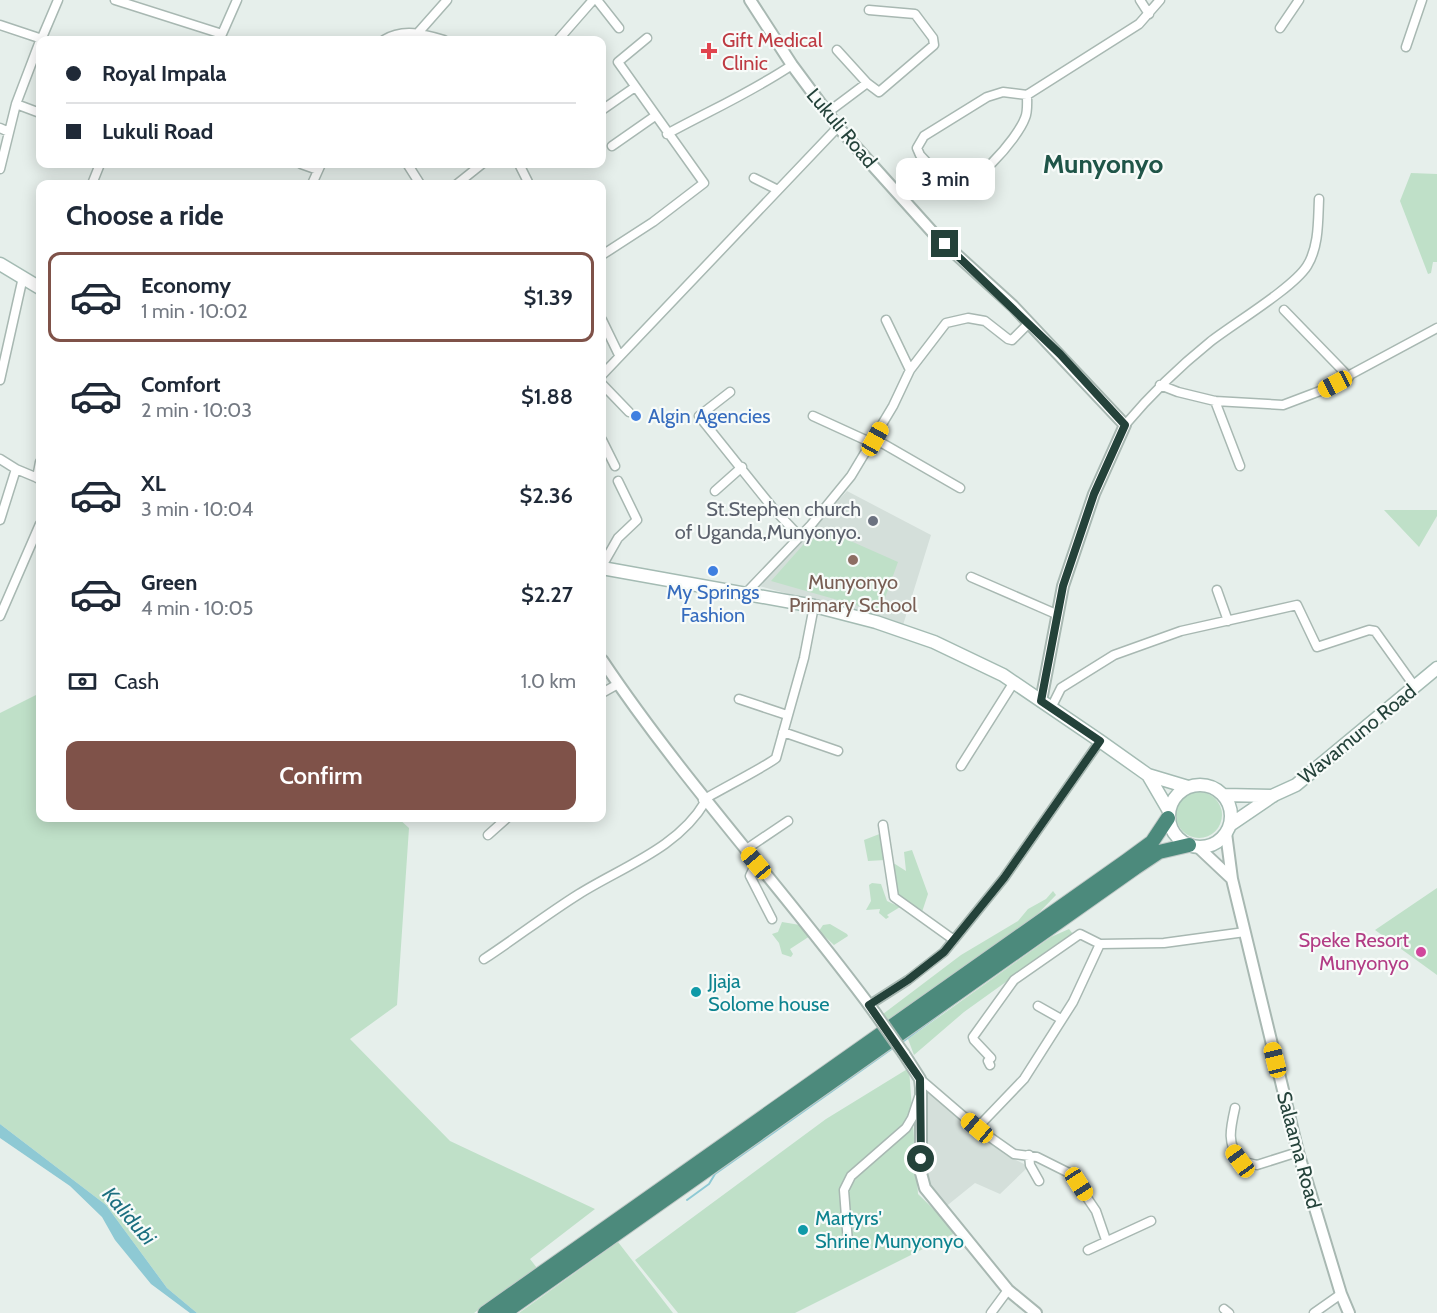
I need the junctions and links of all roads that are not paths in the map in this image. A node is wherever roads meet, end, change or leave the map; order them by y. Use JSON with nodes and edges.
{"nodes":[{"id":1,"x":58,"y":0,"type":"edge"},
{"id":2,"x":115,"y":0,"type":"edge"},
{"id":3,"x":237,"y":0,"type":"edge"},
{"id":4,"x":447,"y":0,"type":"edge"},
{"id":5,"x":750,"y":0,"type":"edge"},
{"id":6,"x":1140,"y":0,"type":"edge"},
{"id":7,"x":1160,"y":0,"type":"edge"},
{"id":8,"x":1299,"y":0,"type":"edge"},
{"id":9,"x":1422,"y":0,"type":"edge"},
{"id":10,"x":590,"y":1,"type":"edge"},
{"id":11,"x":869,"y":10,"type":"dead end"},
{"id":12,"x":1149,"y":14,"type":"junction"},
{"id":13,"x":0,"y":25,"type":"edge"},
{"id":14,"x":619,"y":28,"type":"dead end"},
{"id":15,"x":1280,"y":28,"type":"dead end"},
{"id":16,"x":417,"y":34,"type":"junction"},
{"id":17,"x":43,"y":36,"type":"edge"},
{"id":18,"x":218,"y":36,"type":"edge"},
{"id":19,"x":221,"y":36,"type":"edge"},
{"id":20,"x":393,"y":36,"type":"edge"},
{"id":21,"x":426,"y":36,"type":"edge"},
{"id":22,"x":561,"y":36,"type":"edge"},
{"id":23,"x":36,"y":38,"type":"edge"},
{"id":24,"x":647,"y":38,"type":"dead end"},
{"id":25,"x":1406,"y":47,"type":"dead end"},
{"id":26,"x":837,"y":50,"type":"dead end"},
{"id":27,"x":36,"y":53,"type":"edge"},
{"id":28,"x":792,"y":65,"type":"junction"},
{"id":29,"x":867,"y":83,"type":"junction"},
{"id":30,"x":635,"y":87,"type":"junction"},
{"id":31,"x":1028,"y":95,"type":"junction"},
{"id":32,"x":16,"y":104,"type":"junction"},
{"id":33,"x":606,"y":107,"type":"edge"},
{"id":34,"x":36,"y":112,"type":"edge"},
{"id":35,"x":827,"y":113,"type":"junction"},
{"id":36,"x":655,"y":116,"type":"junction"},
{"id":37,"x":0,"y":128,"type":"edge"},
{"id":38,"x":838,"y":128,"type":"junction"},
{"id":39,"x":9,"y":132,"type":"junction"},
{"id":40,"x":667,"y":134,"type":"junction"},
{"id":41,"x":612,"y":146,"type":"dead end"},
{"id":42,"x":477,"y":168,"type":"edge"},
{"id":43,"x":0,"y":169,"type":"edge"},
{"id":44,"x":754,"y":178,"type":"dead end"},
{"id":45,"x":462,"y":180,"type":"edge"},
{"id":46,"x":778,"y":190,"type":"junction"},
{"id":47,"x":1320,"y":199,"type":"dead end"},
{"id":48,"x":606,"y":252,"type":"edge"},
{"id":49,"x":0,"y":264,"type":"edge"},
{"id":50,"x":23,"y":277,"type":"junction"},
{"id":51,"x":36,"y":285,"type":"edge"},
{"id":52,"x":1284,"y":310,"type":"dead end"},
{"id":53,"x":886,"y":320,"type":"dead end"},
{"id":54,"x":1029,"y":323,"type":"junction"},
{"id":55,"x":606,"y":328,"type":"edge"},
{"id":56,"x":1437,"y":328,"type":"edge"},
{"id":57,"x":4,"y":344,"type":"edge"},
{"id":58,"x":620,"y":355,"type":"junction"},
{"id":59,"x":910,"y":370,"type":"junction"},
{"id":60,"x":606,"y":371,"type":"edge"},
{"id":61,"x":1349,"y":377,"type":"junction"},
{"id":62,"x":0,"y":380,"type":"edge"},
{"id":63,"x":1160,"y":385,"type":"junction"},
{"id":64,"x":606,"y":388,"type":"edge"},
{"id":65,"x":730,"y":392,"type":"dead end"},
{"id":66,"x":1215,"y":401,"type":"junction"},
{"id":67,"x":629,"y":412,"type":"dead end"},
{"id":68,"x":813,"y":416,"type":"dead end"},
{"id":69,"x":1125,"y":425,"type":"junction"},
{"id":70,"x":873,"y":441,"type":"junction"},
{"id":71,"x":606,"y":448,"type":"edge"},
{"id":72,"x":0,"y":459,"type":"edge"},
{"id":73,"x":615,"y":466,"type":"dead end"},
{"id":74,"x":1240,"y":466,"type":"dead end"},
{"id":75,"x":742,"y":467,"type":"junction"},
{"id":76,"x":16,"y":469,"type":"junction"},
{"id":77,"x":36,"y":477,"type":"edge"},
{"id":78,"x":618,"y":481,"type":"dead end"},
{"id":79,"x":960,"y":488,"type":"dead end"},
{"id":80,"x":715,"y":491,"type":"dead end"},
{"id":81,"x":0,"y":520,"type":"edge"},
{"id":82,"x":36,"y":533,"type":"edge"},
{"id":83,"x":800,"y":537,"type":"junction"},
{"id":84,"x":606,"y":560,"type":"edge"},
{"id":85,"x":606,"y":568,"type":"edge"},
{"id":86,"x":971,"y":577,"type":"dead end"},
{"id":87,"x":1217,"y":590,"type":"dead end"},
{"id":88,"x":745,"y":594,"type":"junction"},
{"id":89,"x":813,"y":606,"type":"junction"},
{"id":90,"x":1056,"y":614,"type":"junction"},
{"id":91,"x":0,"y":616,"type":"edge"},
{"id":92,"x":1228,"y":621,"type":"junction"},
{"id":93,"x":606,"y":666,"type":"edge"},
{"id":94,"x":1437,"y":668,"type":"edge"},
{"id":95,"x":1014,"y":682,"type":"junction"},
{"id":96,"x":618,"y":684,"type":"junction"},
{"id":97,"x":1415,"y":687,"type":"junction"},
{"id":98,"x":606,"y":691,"type":"edge"},
{"id":99,"x":739,"y":699,"type":"dead end"},
{"id":100,"x":1046,"y":704,"type":"junction"},
{"id":101,"x":787,"y":715,"type":"junction"},
{"id":102,"x":783,"y":732,"type":"junction"},
{"id":103,"x":1100,"y":741,"type":"junction"},
{"id":104,"x":838,"y":751,"type":"dead end"},
{"id":105,"x":961,"y":766,"type":"dead end"},
{"id":106,"x":1148,"y":776,"type":"junction"},
{"id":107,"x":1188,"y":787,"type":"junction"},
{"id":108,"x":1224,"y":795,"type":"junction"},
{"id":109,"x":1274,"y":795,"type":"junction"},
{"id":110,"x":704,"y":801,"type":"junction"},
{"id":111,"x":1168,"y":814,"type":"junction"},
{"id":112,"x":788,"y":821,"type":"dead end"},
{"id":113,"x":503,"y":822,"type":"edge"},
{"id":114,"x":883,"y":825,"type":"dead end"},
{"id":115,"x":1228,"y":829,"type":"junction"},
{"id":116,"x":488,"y":835,"type":"dead end"},
{"id":117,"x":1194,"y":846,"type":"junction"},
{"id":118,"x":745,"y":850,"type":"junction"},
{"id":119,"x":756,"y":863,"type":"junction"},
{"id":120,"x":1232,"y":879,"type":"junction"},
{"id":121,"x":772,"y":920,"type":"dead end"},
{"id":122,"x":1245,"y":932,"type":"junction"},
{"id":123,"x":954,"y":940,"type":"junction"},
{"id":124,"x":1100,"y":944,"type":"junction"},
{"id":125,"x":484,"y":959,"type":"dead end"},
{"id":126,"x":1038,"y":1006,"type":"dead end"},
{"id":127,"x":872,"y":1009,"type":"junction"},
{"id":128,"x":1061,"y":1019,"type":"junction"},
{"id":129,"x":990,"y":1065,"type":"dead end"},
{"id":130,"x":920,"y":1084,"type":"junction"},
{"id":131,"x":1235,"y":1108,"type":"dead end"},
{"id":132,"x":977,"y":1128,"type":"junction"},
{"id":133,"x":1298,"y":1152,"type":"junction"},
{"id":134,"x":1029,"y":1155,"type":"junction"},
{"id":135,"x":1039,"y":1181,"type":"dead end"},
{"id":136,"x":1151,"y":1221,"type":"dead end"},
{"id":137,"x":1106,"y":1240,"type":"junction"},
{"id":138,"x":848,"y":1243,"type":"dead end"},
{"id":139,"x":1088,"y":1251,"type":"dead end"},
{"id":140,"x":546,"y":1277,"type":"junction"},
{"id":141,"x":1008,"y":1290,"type":"junction"},
{"id":142,"x":1341,"y":1294,"type":"junction"},
{"id":143,"x":1032,"y":1312,"type":"edge"},
{"id":144,"x":486,"y":1313,"type":"edge"},
{"id":145,"x":504,"y":1313,"type":"edge"},
{"id":146,"x":991,"y":1313,"type":"edge"},
{"id":147,"x":1314,"y":1313,"type":"edge"},
{"id":148,"x":1349,"y":1313,"type":"edge"}],
"edges":[{"from":1,"to":17,"type":"street"},
{"from":2,"to":18,"type":"street"},
{"from":3,"to":19,"type":"street"},
{"from":4,"to":16,"type":"street"},
{"from":5,"to":28,"type":"street","name":"Lukuli Road"},
{"from":6,"to":12,"type":"street"},
{"from":7,"to":12,"type":"street"},
{"from":8,"to":15,"type":"street"},
{"from":9,"to":25,"type":"street"},
{"from":10,"to":14,"type":"street"},
{"from":10,"to":22,"type":"street"},
{"from":11,"to":29,"type":"street"},
{"from":12,"to":31,"type":"street"},
{"from":13,"to":23,"type":"street"},
{"from":16,"to":20,"type":"street"},
{"from":16,"to":21,"type":"street"},
{"from":24,"to":30,"type":"street"},
{"from":26,"to":29,"type":"street"},
{"from":27,"to":32,"type":"street"},
{"from":28,"to":35,"type":"street","name":"Lukuli Road"},
{"from":28,"to":40,"type":"street"},
{"from":29,"to":35,"type":"street"},
{"from":30,"to":33,"type":"street"},
{"from":30,"to":36,"type":"street"},
{"from":31,"to":31,"type":"street"},
{"from":32,"to":34,"type":"street"},
{"from":32,"to":39,"type":"street"},
{"from":35,"to":38,"type":"street","name":"Lukuli Road"},
{"from":36,"to":40,"type":"street"},
{"from":36,"to":41,"type":"street"},
{"from":37,"to":39,"type":"street"},
{"from":38,"to":46,"type":"street"},
{"from":38,"to":54,"type":"street","name":"Lukuli Road"},
{"from":39,"to":43,"type":"street"},
{"from":40,"to":48,"type":"street"},
{"from":42,"to":45,"type":"street"},
{"from":44,"to":46,"type":"street"},
{"from":46,"to":58,"type":"street"},
{"from":47,"to":63,"type":"street"},
{"from":49,"to":50,"type":"main road"},
{"from":50,"to":51,"type":"main road"},
{"from":50,"to":57,"type":"street"},
{"from":52,"to":61,"type":"street"},
{"from":53,"to":59,"type":"street"},
{"from":54,"to":59,"type":"street"},
{"from":54,"to":69,"type":"street","name":"Lukuli Road"},
{"from":55,"to":58,"type":"street"},
{"from":56,"to":61,"type":"street"},
{"from":57,"to":62,"type":"street"},
{"from":58,"to":60,"type":"street"},
{"from":59,"to":70,"type":"street"},
{"from":61,"to":66,"type":"street"},
{"from":63,"to":66,"type":"street"},
{"from":63,"to":69,"type":"street"},
{"from":64,"to":67,"type":"street"},
{"from":65,"to":75,"type":"street"},
{"from":66,"to":74,"type":"street"},
{"from":68,"to":70,"type":"street"},
{"from":69,"to":90,"type":"street"},
{"from":70,"to":79,"type":"street"},
{"from":70,"to":83,"type":"street"},
{"from":71,"to":73,"type":"street"},
{"from":72,"to":76,"type":"street"},
{"from":75,"to":80,"type":"street"},
{"from":75,"to":83,"type":"street"},
{"from":76,"to":77,"type":"street"},
{"from":76,"to":81,"type":"street"},
{"from":78,"to":84,"type":"street"},
{"from":82,"to":91,"type":"street"},
{"from":83,"to":88,"type":"street"},
{"from":85,"to":88,"type":"main road"},
{"from":86,"to":90,"type":"street"},
{"from":87,"to":92,"type":"street"},
{"from":88,"to":89,"type":"main road"},
{"from":89,"to":95,"type":"main road"},
{"from":89,"to":101,"type":"street"},
{"from":90,"to":100,"type":"street"},
{"from":92,"to":97,"type":"street"},
{"from":92,"to":100,"type":"street"},
{"from":93,"to":96,"type":"street"},
{"from":94,"to":97,"type":"main road","name":"Wavamuno Road"},
{"from":95,"to":100,"type":"main road"},
{"from":95,"to":105,"type":"street"},
{"from":96,"to":98,"type":"street"},
{"from":96,"to":110,"type":"street"},
{"from":97,"to":109,"type":"main road","name":"Wavamuno Road"},
{"from":99,"to":101,"type":"street"},
{"from":100,"to":103,"type":"main road"},
{"from":101,"to":102,"type":"street"},
{"from":102,"to":104,"type":"street"},
{"from":102,"to":110,"type":"street"},
{"from":103,"to":106,"type":"main road"},
{"from":103,"to":123,"type":"street"},
{"from":106,"to":107,"type":"main road"},
{"from":106,"to":111,"type":"main road"},
{"from":107,"to":108,"type":"main road"},
{"from":107,"to":111,"type":"main road"},
{"from":108,"to":109,"type":"main road","name":"Wavamuno Road"},
{"from":108,"to":115,"type":"main road"},
{"from":109,"to":115,"type":"main road","name":"Wavamuno Road"},
{"from":110,"to":118,"type":"street"},
{"from":110,"to":125,"type":"street"},
{"from":111,"to":117,"type":"main road"},
{"from":111,"to":140,"type":"highway"},
{"from":112,"to":118,"type":"street"},
{"from":113,"to":116,"type":"street"},
{"from":114,"to":123,"type":"street"},
{"from":115,"to":117,"type":"main road"},
{"from":115,"to":120,"type":"street","name":"Salaama Road"},
{"from":117,"to":120,"type":"street"},
{"from":117,"to":140,"type":"highway"},
{"from":118,"to":119,"type":"street"},
{"from":119,"to":121,"type":"street"},
{"from":119,"to":127,"type":"street"},
{"from":120,"to":122,"type":"street","name":"Salaama Road"},
{"from":122,"to":124,"type":"street"},
{"from":122,"to":133,"type":"street","name":"Salaama Road"},
{"from":123,"to":127,"type":"street"},
{"from":124,"to":128,"type":"street"},
{"from":124,"to":129,"type":"street"},
{"from":126,"to":128,"type":"street"},
{"from":127,"to":130,"type":"street","bridge":true},
{"from":128,"to":132,"type":"street"},
{"from":130,"to":132,"type":"street"},
{"from":130,"to":138,"type":"street"},
{"from":130,"to":141,"type":"street"},
{"from":131,"to":133,"type":"street"},
{"from":132,"to":134,"type":"street"},
{"from":133,"to":142,"type":"street","name":"Salaama Road"},
{"from":134,"to":135,"type":"street"},
{"from":134,"to":137,"type":"street"},
{"from":136,"to":137,"type":"street"},
{"from":137,"to":139,"type":"street"},
{"from":140,"to":144,"type":"highway"},
{"from":140,"to":145,"type":"highway"},
{"from":141,"to":143,"type":"street"},
{"from":141,"to":146,"type":"street"},
{"from":142,"to":147,"type":"street"},
{"from":142,"to":148,"type":"street","name":"Salaama Road"}]}
